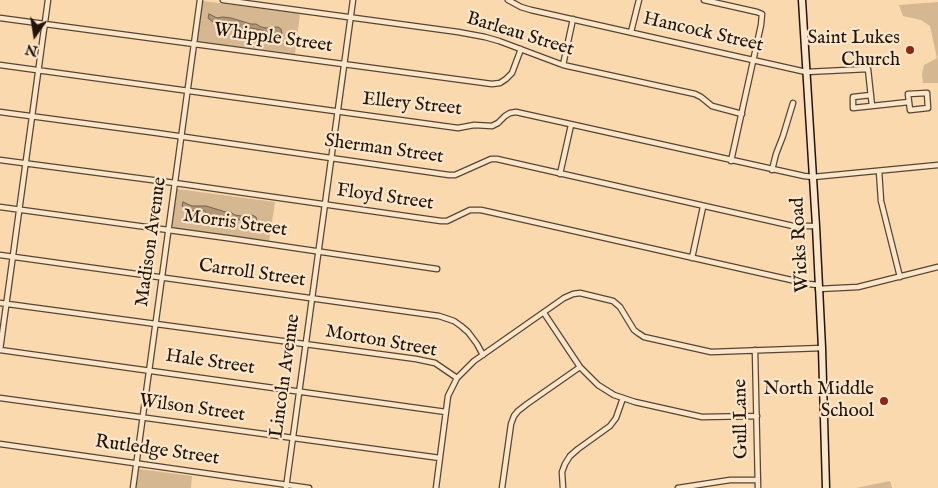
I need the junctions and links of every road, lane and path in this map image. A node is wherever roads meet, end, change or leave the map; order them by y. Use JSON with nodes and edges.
{"nodes":[{"id":1,"x":48,"y":0,"type":"edge"},
{"id":2,"x":200,"y":0,"type":"edge"},
{"id":3,"x":223,"y":0,"type":"edge"},
{"id":4,"x":353,"y":0,"type":"edge"},
{"id":5,"x":508,"y":0,"type":"edge"},
{"id":6,"x":639,"y":0,"type":"edge"},
{"id":7,"x":704,"y":0,"type":"edge"},
{"id":8,"x":802,"y":0,"type":"edge"},
{"id":9,"x":0,"y":18,"type":"edge"},
{"id":10,"x":351,"y":18,"type":"junction"},
{"id":11,"x":573,"y":19,"type":"junction"},
{"id":12,"x":44,"y":24,"type":"junction"},
{"id":13,"x":631,"y":32,"type":"junction"},
{"id":14,"x":194,"y":44,"type":"junction"},
{"id":15,"x":521,"y":49,"type":"junction"},
{"id":16,"x":753,"y":60,"type":"junction"},
{"id":17,"x":344,"y":64,"type":"junction"},
{"id":18,"x":0,"y":65,"type":"edge"},
{"id":19,"x":563,"y":65,"type":"junction"},
{"id":20,"x":38,"y":70,"type":"junction"},
{"id":21,"x":806,"y":72,"type":"junction"},
{"id":22,"x":188,"y":90,"type":"junction"},
{"id":23,"x":871,"y":95,"type":"junction"},
{"id":24,"x":909,"y":102,"type":"junction"},
{"id":25,"x":793,"y":103,"type":"dead end"},
{"id":26,"x":872,"y":106,"type":"junction"},
{"id":27,"x":338,"y":111,"type":"junction"},
{"id":28,"x":0,"y":112,"type":"edge"},
{"id":29,"x":742,"y":114,"type":"junction"},
{"id":30,"x":32,"y":117,"type":"junction"},
{"id":31,"x":571,"y":125,"type":"junction"},
{"id":32,"x":181,"y":137,"type":"junction"},
{"id":33,"x":331,"y":158,"type":"junction"},
{"id":34,"x":0,"y":160,"type":"edge"},
{"id":35,"x":731,"y":161,"type":"junction"},
{"id":36,"x":25,"y":164,"type":"junction"},
{"id":37,"x":938,"y":165,"type":"edge"},
{"id":38,"x":772,"y":170,"type":"junction"},
{"id":39,"x":879,"y":170,"type":"junction"},
{"id":40,"x":560,"y":174,"type":"junction"},
{"id":41,"x":813,"y":177,"type":"junction"},
{"id":42,"x":175,"y":183,"type":"junction"},
{"id":43,"x":325,"y":205,"type":"junction"},
{"id":44,"x":703,"y":207,"type":"junction"},
{"id":45,"x":0,"y":208,"type":"edge"},
{"id":46,"x":19,"y":210,"type":"junction"},
{"id":47,"x":816,"y":226,"type":"junction"},
{"id":48,"x":169,"y":230,"type":"junction"},
{"id":49,"x":318,"y":251,"type":"junction"},
{"id":50,"x":0,"y":255,"type":"edge"},
{"id":51,"x":13,"y":257,"type":"junction"},
{"id":52,"x":692,"y":258,"type":"junction"},
{"id":53,"x":938,"y":267,"type":"edge"},
{"id":54,"x":437,"y":269,"type":"dead end"},
{"id":55,"x":162,"y":277,"type":"junction"},
{"id":56,"x":900,"y":277,"type":"junction"},
{"id":57,"x":818,"y":286,"type":"junction"},
{"id":58,"x":312,"y":298,"type":"junction"},
{"id":59,"x":0,"y":303,"type":"edge"},
{"id":60,"x":6,"y":304,"type":"junction"},
{"id":61,"x":544,"y":313,"type":"junction"},
{"id":62,"x":156,"y":324,"type":"junction"},
{"id":63,"x":306,"y":345,"type":"junction"},
{"id":64,"x":822,"y":348,"type":"junction"},
{"id":65,"x":0,"y":350,"type":"edge"},
{"id":66,"x":755,"y":350,"type":"junction"},
{"id":67,"x":483,"y":355,"type":"junction"},
{"id":68,"x":580,"y":367,"type":"junction"},
{"id":69,"x":150,"y":370,"type":"junction"},
{"id":70,"x":457,"y":378,"type":"junction"},
{"id":71,"x":300,"y":391,"type":"junction"},
{"id":72,"x":0,"y":398,"type":"edge"},
{"id":73,"x":623,"y":398,"type":"junction"},
{"id":74,"x":446,"y":412,"type":"junction"},
{"id":75,"x":757,"y":416,"type":"junction"},
{"id":76,"x":143,"y":417,"type":"junction"},
{"id":77,"x":293,"y":438,"type":"junction"},
{"id":78,"x":0,"y":444,"type":"edge"},
{"id":79,"x":440,"y":458,"type":"junction"},
{"id":80,"x":137,"y":464,"type":"junction"},
{"id":81,"x":758,"y":480,"type":"junction"},
{"id":82,"x":286,"y":486,"type":"edge"},
{"id":83,"x":133,"y":488,"type":"edge"},
{"id":84,"x":310,"y":488,"type":"edge"},
{"id":85,"x":436,"y":488,"type":"edge"},
{"id":86,"x":502,"y":488,"type":"edge"},
{"id":87,"x":563,"y":488,"type":"edge"},
{"id":88,"x":678,"y":488,"type":"edge"},
{"id":89,"x":758,"y":488,"type":"edge"},
{"id":90,"x":826,"y":488,"type":"edge"}],
"edges":[{"from":1,"to":12,"type":"street"},
{"from":2,"to":14,"type":"street","name":"Madison Avenue"},
{"from":3,"to":10,"type":"street","name":"Barleau Street"},
{"from":4,"to":10,"type":"street","name":"Lincoln Avenue"},
{"from":5,"to":11,"type":"street","name":"Hancock Street"},
{"from":6,"to":13,"type":"street"},
{"from":7,"to":16,"type":"street"},
{"from":8,"to":21,"type":"main road","name":"Wicks Road"},
{"from":9,"to":12,"type":"street","name":"Whipple Street"},
{"from":10,"to":15,"type":"street","name":"Barleau Street"},
{"from":10,"to":17,"type":"street","name":"Lincoln Avenue"},
{"from":11,"to":13,"type":"street","name":"Hancock Street"},
{"from":11,"to":19,"type":"street"},
{"from":12,"to":14,"type":"street","name":"Whipple Street"},
{"from":12,"to":20,"type":"street"},
{"from":13,"to":16,"type":"street","name":"Hancock Street"},
{"from":14,"to":17,"type":"street","name":"Whipple Street"},
{"from":14,"to":22,"type":"street","name":"Madison Avenue"},
{"from":15,"to":17,"type":"street","name":"Whipple Street"},
{"from":15,"to":19,"type":"street","name":"Barleau Street"},
{"from":16,"to":21,"type":"street","name":"Hancock Street"},
{"from":16,"to":29,"type":"street"},
{"from":17,"to":27,"type":"street","name":"Lincoln Avenue"},
{"from":18,"to":20,"type":"street","name":"Ellery Street"},
{"from":19,"to":29,"type":"street","name":"Barleau Street"},
{"from":20,"to":22,"type":"street","name":"Ellery Street"},
{"from":20,"to":30,"type":"street"},
{"from":21,"to":23,"type":"street","name":"Hancock Street"},
{"from":21,"to":41,"type":"main road","name":"Wicks Road"},
{"from":22,"to":27,"type":"street","name":"Ellery Street"},
{"from":22,"to":32,"type":"street","name":"Madison Avenue"},
{"from":23,"to":26,"type":"street"},
{"from":23,"to":26,"type":"street"},
{"from":24,"to":24,"type":"street"},
{"from":24,"to":26,"type":"street"},
{"from":25,"to":38,"type":"street"},
{"from":27,"to":31,"type":"street","name":"Ellery Street"},
{"from":27,"to":33,"type":"street","name":"Lincoln Avenue"},
{"from":28,"to":30,"type":"street","name":"Sherman Street"},
{"from":29,"to":35,"type":"street"},
{"from":30,"to":32,"type":"street","name":"Sherman Street"},
{"from":30,"to":36,"type":"street"},
{"from":31,"to":35,"type":"street","name":"Ellery Street"},
{"from":31,"to":40,"type":"street"},
{"from":32,"to":33,"type":"street","name":"Sherman Street"},
{"from":32,"to":42,"type":"street","name":"Madison Avenue"},
{"from":33,"to":40,"type":"street","name":"Sherman Street"},
{"from":33,"to":43,"type":"street","name":"Lincoln Avenue"},
{"from":34,"to":36,"type":"street","name":"Floyd Street"},
{"from":35,"to":38,"type":"street","name":"Ellery Street"},
{"from":36,"to":42,"type":"street","name":"Floyd Street"},
{"from":36,"to":46,"type":"street"},
{"from":37,"to":39,"type":"street","name":"Ellery Street"},
{"from":38,"to":41,"type":"street","name":"Ellery Street"},
{"from":39,"to":41,"type":"street","name":"Ellery Street"},
{"from":39,"to":56,"type":"street"},
{"from":40,"to":44,"type":"street","name":"Sherman Street"},
{"from":41,"to":47,"type":"main road","name":"Wicks Road"},
{"from":42,"to":43,"type":"street","name":"Floyd Street"},
{"from":42,"to":48,"type":"street","name":"Madison Avenue"},
{"from":43,"to":49,"type":"street","name":"Lincoln Avenue"},
{"from":43,"to":52,"type":"street","name":"Floyd Street"},
{"from":44,"to":47,"type":"street","name":"Sherman Street"},
{"from":44,"to":52,"type":"street"},
{"from":45,"to":46,"type":"street","name":"Morris Street"},
{"from":46,"to":48,"type":"street","name":"Morris Street"},
{"from":46,"to":51,"type":"street"},
{"from":47,"to":57,"type":"main road","name":"Wicks Road"},
{"from":48,"to":49,"type":"street","name":"Morris Street"},
{"from":48,"to":55,"type":"street","name":"Madison Avenue"},
{"from":49,"to":54,"type":"street","name":"Morris Street"},
{"from":49,"to":58,"type":"street","name":"Lincoln Avenue"},
{"from":50,"to":51,"type":"street","name":"Carroll Street"},
{"from":51,"to":55,"type":"street","name":"Carroll Street"},
{"from":51,"to":60,"type":"street"},
{"from":52,"to":57,"type":"street","name":"Floyd Street"},
{"from":53,"to":56,"type":"street","name":"Floyd Street"},
{"from":55,"to":58,"type":"street","name":"Carroll Street"},
{"from":55,"to":62,"type":"street","name":"Madison Avenue"},
{"from":56,"to":57,"type":"street","name":"Floyd Street"},
{"from":57,"to":64,"type":"main road","name":"Wicks Road"},
{"from":58,"to":63,"type":"street","name":"Lincoln Avenue"},
{"from":58,"to":67,"type":"street","name":"Carroll Street"},
{"from":59,"to":60,"type":"street","name":"Morton Street"},
{"from":60,"to":62,"type":"street","name":"Morton Street"},
{"from":60,"to":65,"type":"street"},
{"from":61,"to":66,"type":"street"},
{"from":61,"to":67,"type":"street"},
{"from":61,"to":68,"type":"street"},
{"from":62,"to":63,"type":"street","name":"Morton Street"},
{"from":62,"to":69,"type":"street","name":"Madison Avenue"},
{"from":63,"to":70,"type":"street","name":"Morton Street"},
{"from":63,"to":71,"type":"street","name":"Lincoln Avenue"},
{"from":64,"to":66,"type":"street"},
{"from":64,"to":90,"type":"main road","name":"Wicks Road"},
{"from":65,"to":69,"type":"street","name":"Hale Street"},
{"from":66,"to":75,"type":"street","name":"Gull Lane"},
{"from":67,"to":70,"type":"street"},
{"from":68,"to":73,"type":"street"},
{"from":68,"to":86,"type":"street"},
{"from":69,"to":71,"type":"street","name":"Hale Street"},
{"from":69,"to":76,"type":"street","name":"Madison Avenue"},
{"from":70,"to":74,"type":"street"},
{"from":71,"to":74,"type":"street","name":"Hale Street"},
{"from":71,"to":77,"type":"street","name":"Lincoln Avenue"},
{"from":72,"to":76,"type":"street","name":"Wilson Street"},
{"from":73,"to":75,"type":"street"},
{"from":73,"to":87,"type":"street"},
{"from":74,"to":79,"type":"street"},
{"from":75,"to":81,"type":"street","name":"Gull Lane"},
{"from":76,"to":77,"type":"street","name":"Wilson Street"},
{"from":76,"to":80,"type":"street","name":"Madison Avenue"},
{"from":77,"to":79,"type":"street","name":"Wilson Street"},
{"from":77,"to":82,"type":"street","name":"Lincoln Avenue"},
{"from":78,"to":80,"type":"street","name":"Rutledge Street"},
{"from":79,"to":85,"type":"street"},
{"from":80,"to":82,"type":"street","name":"Rutledge Street"},
{"from":80,"to":83,"type":"street","name":"Madison Avenue"},
{"from":81,"to":88,"type":"street"},
{"from":81,"to":89,"type":"street","name":"Gull Lane"},
{"from":82,"to":84,"type":"street","name":"Rutledge Street"}]}
